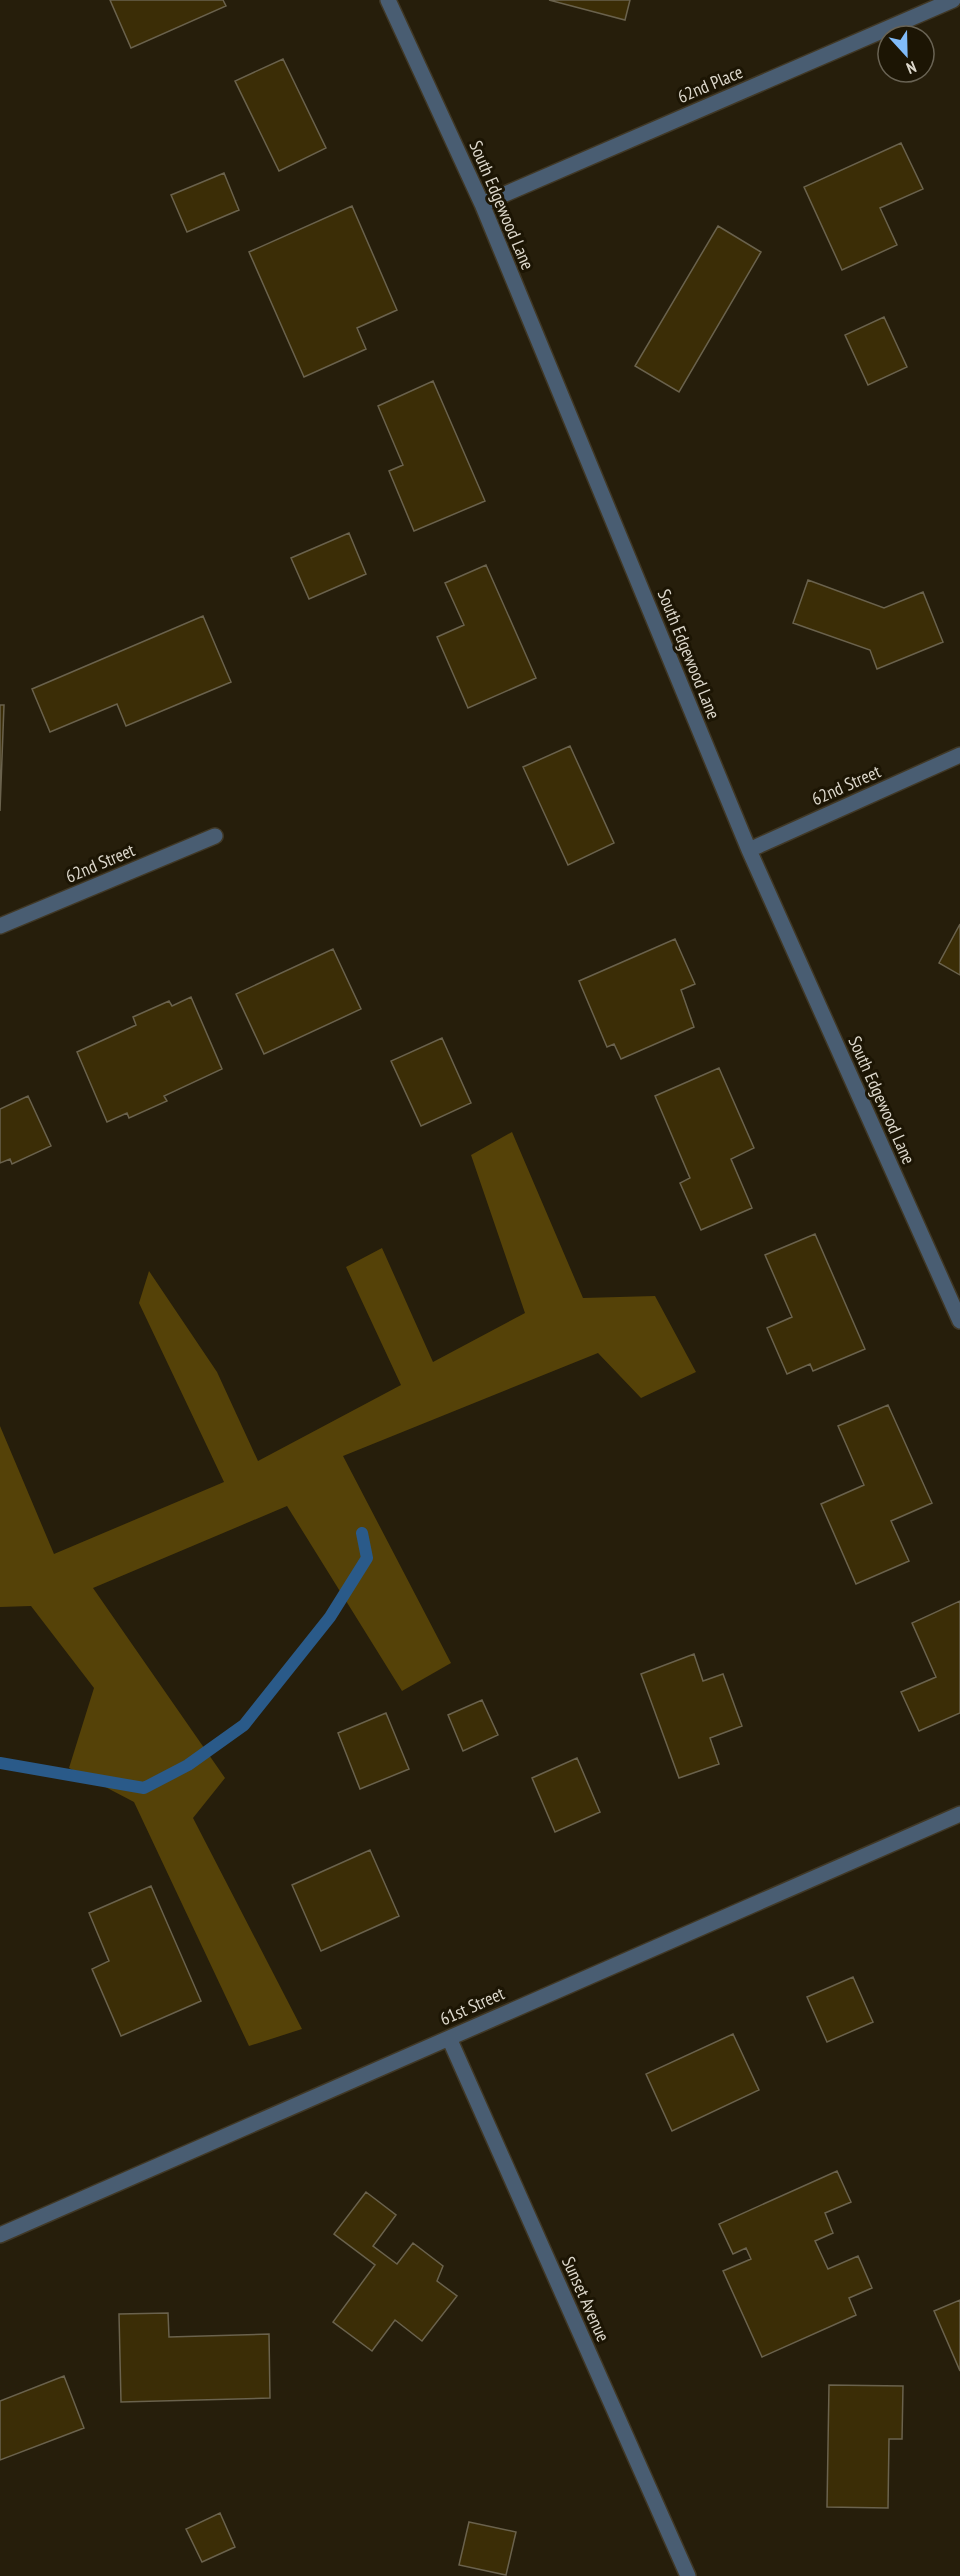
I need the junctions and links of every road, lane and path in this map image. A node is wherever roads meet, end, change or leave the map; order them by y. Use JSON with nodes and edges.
{"nodes":[{"id":1,"x":388,"y":0,"type":"edge"},
{"id":2,"x":954,"y":0,"type":"edge"},
{"id":3,"x":482,"y":204,"type":"junction"},
{"id":4,"x":960,"y":755,"type":"edge"},
{"id":5,"x":215,"y":836,"type":"dead end"},
{"id":6,"x":749,"y":850,"type":"junction"},
{"id":7,"x":0,"y":926,"type":"edge"},
{"id":8,"x":960,"y":1321,"type":"edge"},
{"id":9,"x":960,"y":1814,"type":"edge"},
{"id":10,"x":449,"y":2038,"type":"junction"},
{"id":11,"x":0,"y":2235,"type":"edge"},
{"id":12,"x":688,"y":2576,"type":"edge"}],
"edges":[{"from":1,"to":3,"type":"street","name":"South Edgewood Lane"},
{"from":2,"to":3,"type":"street","name":"62nd Place"},
{"from":3,"to":6,"type":"street","name":"South Edgewood Lane"},
{"from":4,"to":6,"type":"street","name":"62nd Street"},
{"from":5,"to":7,"type":"street","name":"62nd Street"},
{"from":6,"to":8,"type":"street","name":"South Edgewood Lane"},
{"from":9,"to":10,"type":"street","name":"61st Street"},
{"from":10,"to":11,"type":"street","name":"61st Street"},
{"from":10,"to":12,"type":"street","name":"Sunset Avenue"}]}
